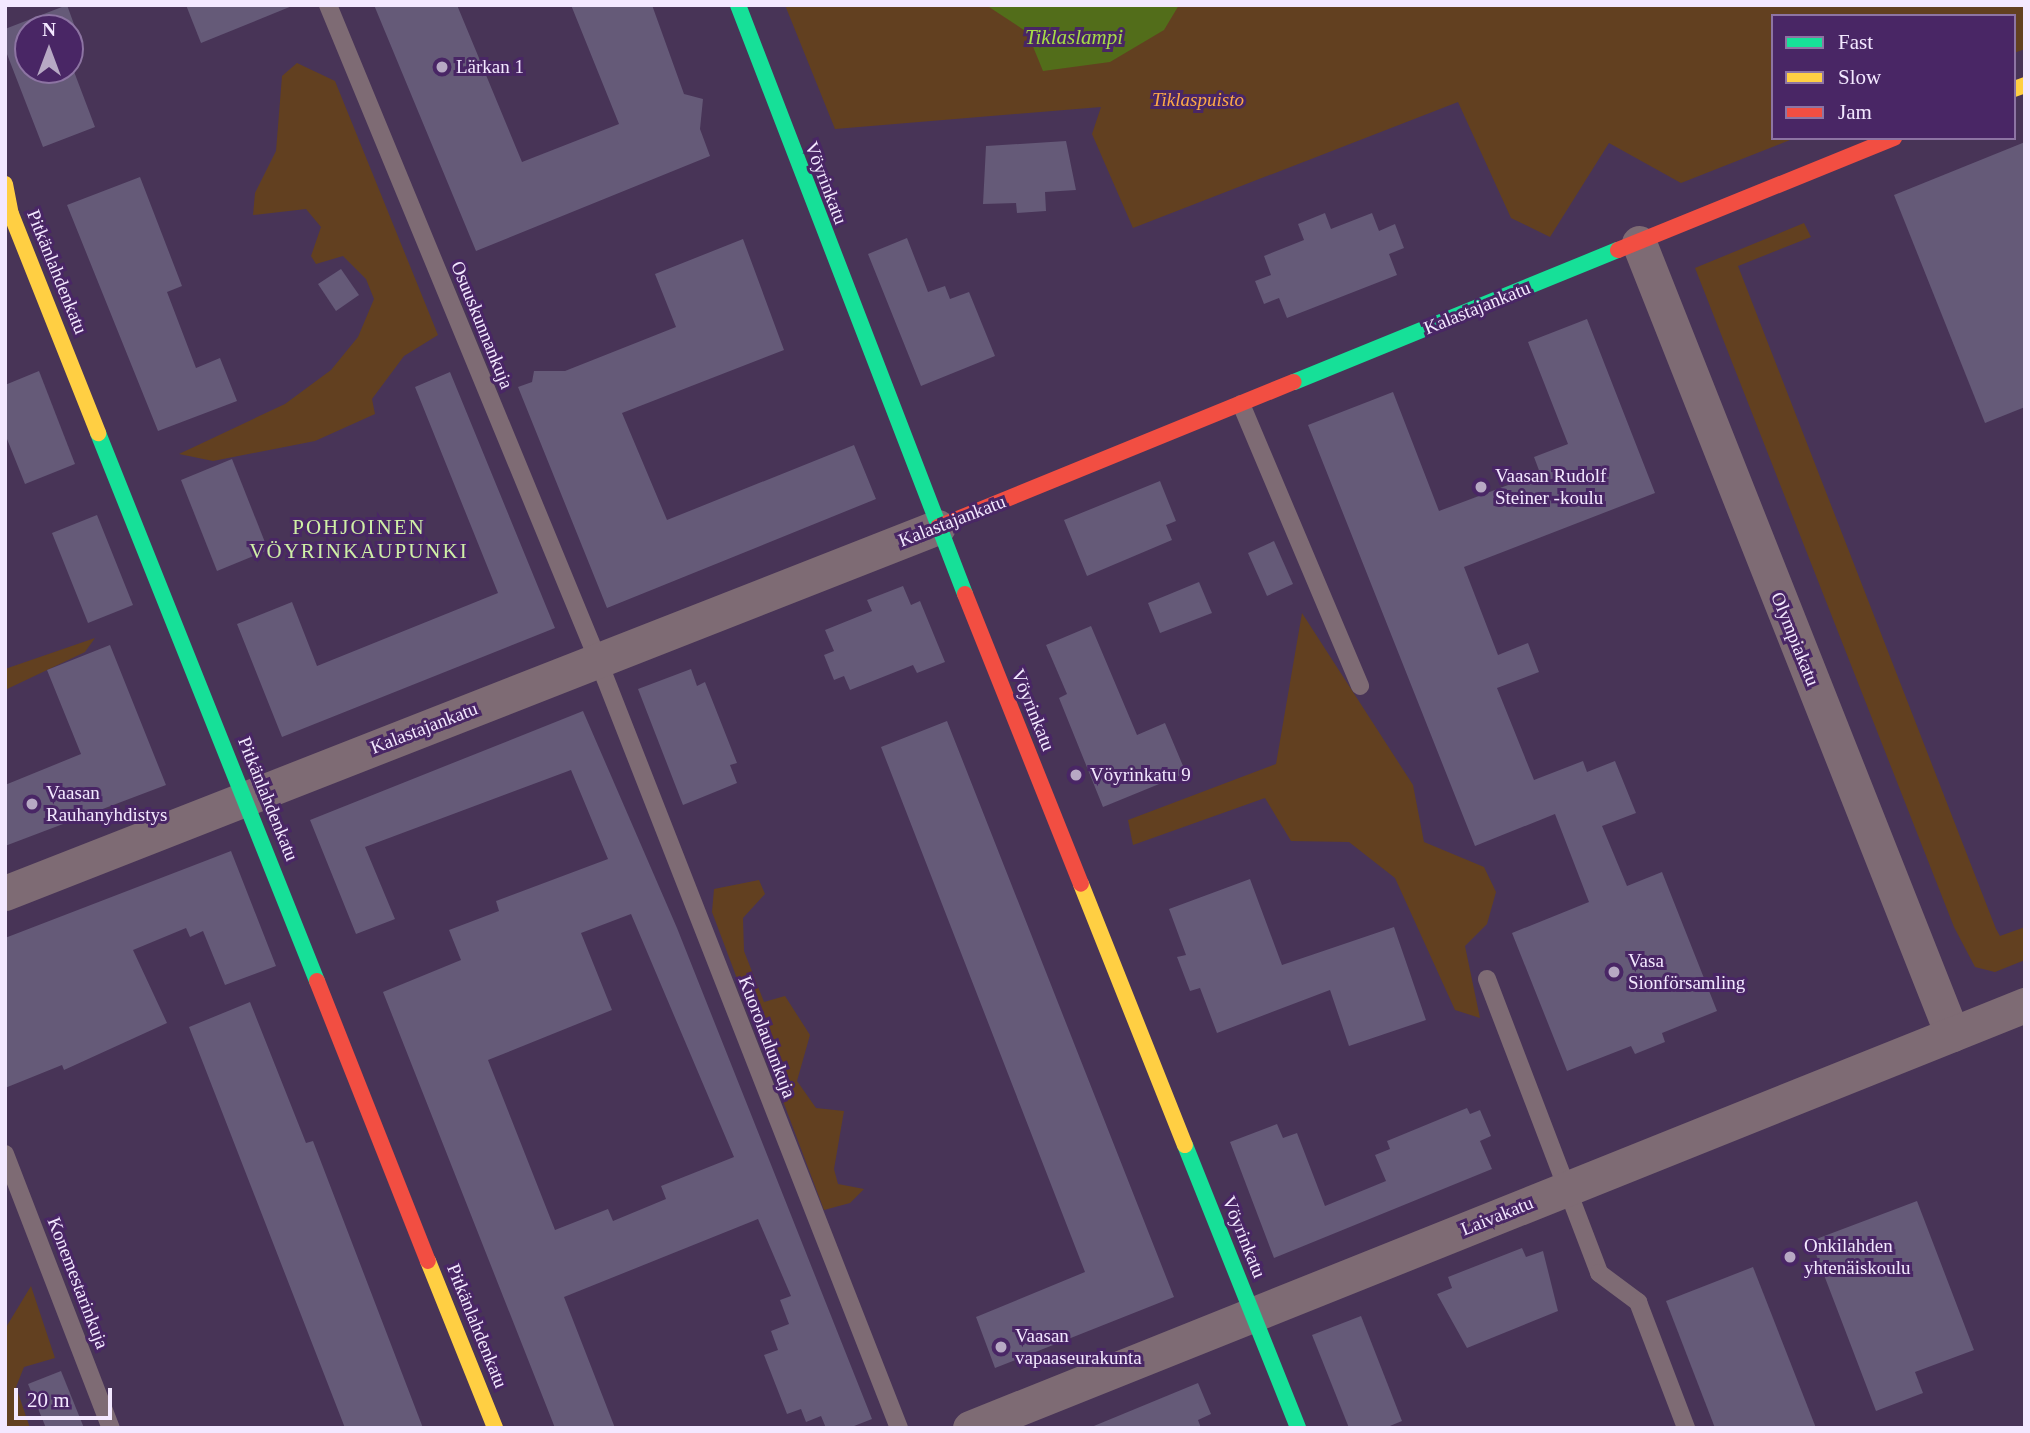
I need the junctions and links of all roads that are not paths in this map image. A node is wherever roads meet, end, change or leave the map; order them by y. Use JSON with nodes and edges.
{"nodes":[{"id":1,"x":328,"y":5,"type":"edge"},
{"id":2,"x":738,"y":5,"type":"edge"},
{"id":3,"x":1889,"y":140,"type":"edge"},
{"id":4,"x":5,"y":184,"type":"edge"},
{"id":5,"x":1639,"y":243,"type":"junction"},
{"id":6,"x":1241,"y":404,"type":"junction"},
{"id":7,"x":938,"y":527,"type":"junction"},
{"id":8,"x":598,"y":660,"type":"junction"},
{"id":9,"x":1360,"y":685,"type":"dead end"},
{"id":10,"x":245,"y":798,"type":"junction"},
{"id":11,"x":5,"y":893,"type":"edge"},
{"id":12,"x":1487,"y":979,"type":"dead end"},
{"id":13,"x":2025,"y":1005,"type":"edge"},
{"id":14,"x":1952,"y":1034,"type":"junction"},
{"id":15,"x":5,"y":1154,"type":"edge"},
{"id":16,"x":1567,"y":1188,"type":"junction"},
{"id":17,"x":1252,"y":1314,"type":"junction"},
{"id":18,"x":111,"y":1428,"type":"edge"},
{"id":19,"x":495,"y":1428,"type":"edge"},
{"id":20,"x":899,"y":1428,"type":"edge"},
{"id":21,"x":970,"y":1428,"type":"edge"},
{"id":22,"x":1298,"y":1428,"type":"edge"},
{"id":23,"x":1686,"y":1428,"type":"edge"}],
"edges":[{"from":1,"to":8,"type":"lane","name":"Osuuskunnankuja"},
{"from":2,"to":7,"type":"street","name":"Vöyrinkatu"},
{"from":3,"to":5,"type":"street","name":"Kalastajankatu"},
{"from":4,"to":10,"type":"street","name":"Pitkänlahdenkatu"},
{"from":5,"to":6,"type":"street","name":"Kalastajankatu"},
{"from":5,"to":14,"type":"street","name":"Olympiakatu"},
{"from":6,"to":7,"type":"street","name":"Kalastajankatu"},
{"from":6,"to":9,"type":"lane"},
{"from":7,"to":8,"type":"street","name":"Kalastajankatu"},
{"from":7,"to":17,"type":"street","name":"Vöyrinkatu"},
{"from":8,"to":10,"type":"street","name":"Kalastajankatu"},
{"from":8,"to":20,"type":"lane","name":"Kuorolaulunkuja"},
{"from":10,"to":11,"type":"street","name":"Kalastajankatu"},
{"from":10,"to":19,"type":"street","name":"Pitkänlahdenkatu"},
{"from":12,"to":16,"type":"lane"},
{"from":13,"to":14,"type":"street","name":"Laivakatu"},
{"from":14,"to":16,"type":"street","name":"Laivakatu"},
{"from":15,"to":18,"type":"lane","name":"Konemestarinkuja"},
{"from":16,"to":17,"type":"street","name":"Laivakatu"},
{"from":16,"to":23,"type":"lane"},
{"from":17,"to":21,"type":"street","name":"Laivakatu"},
{"from":17,"to":22,"type":"street","name":"Vöyrinkatu"}]}
